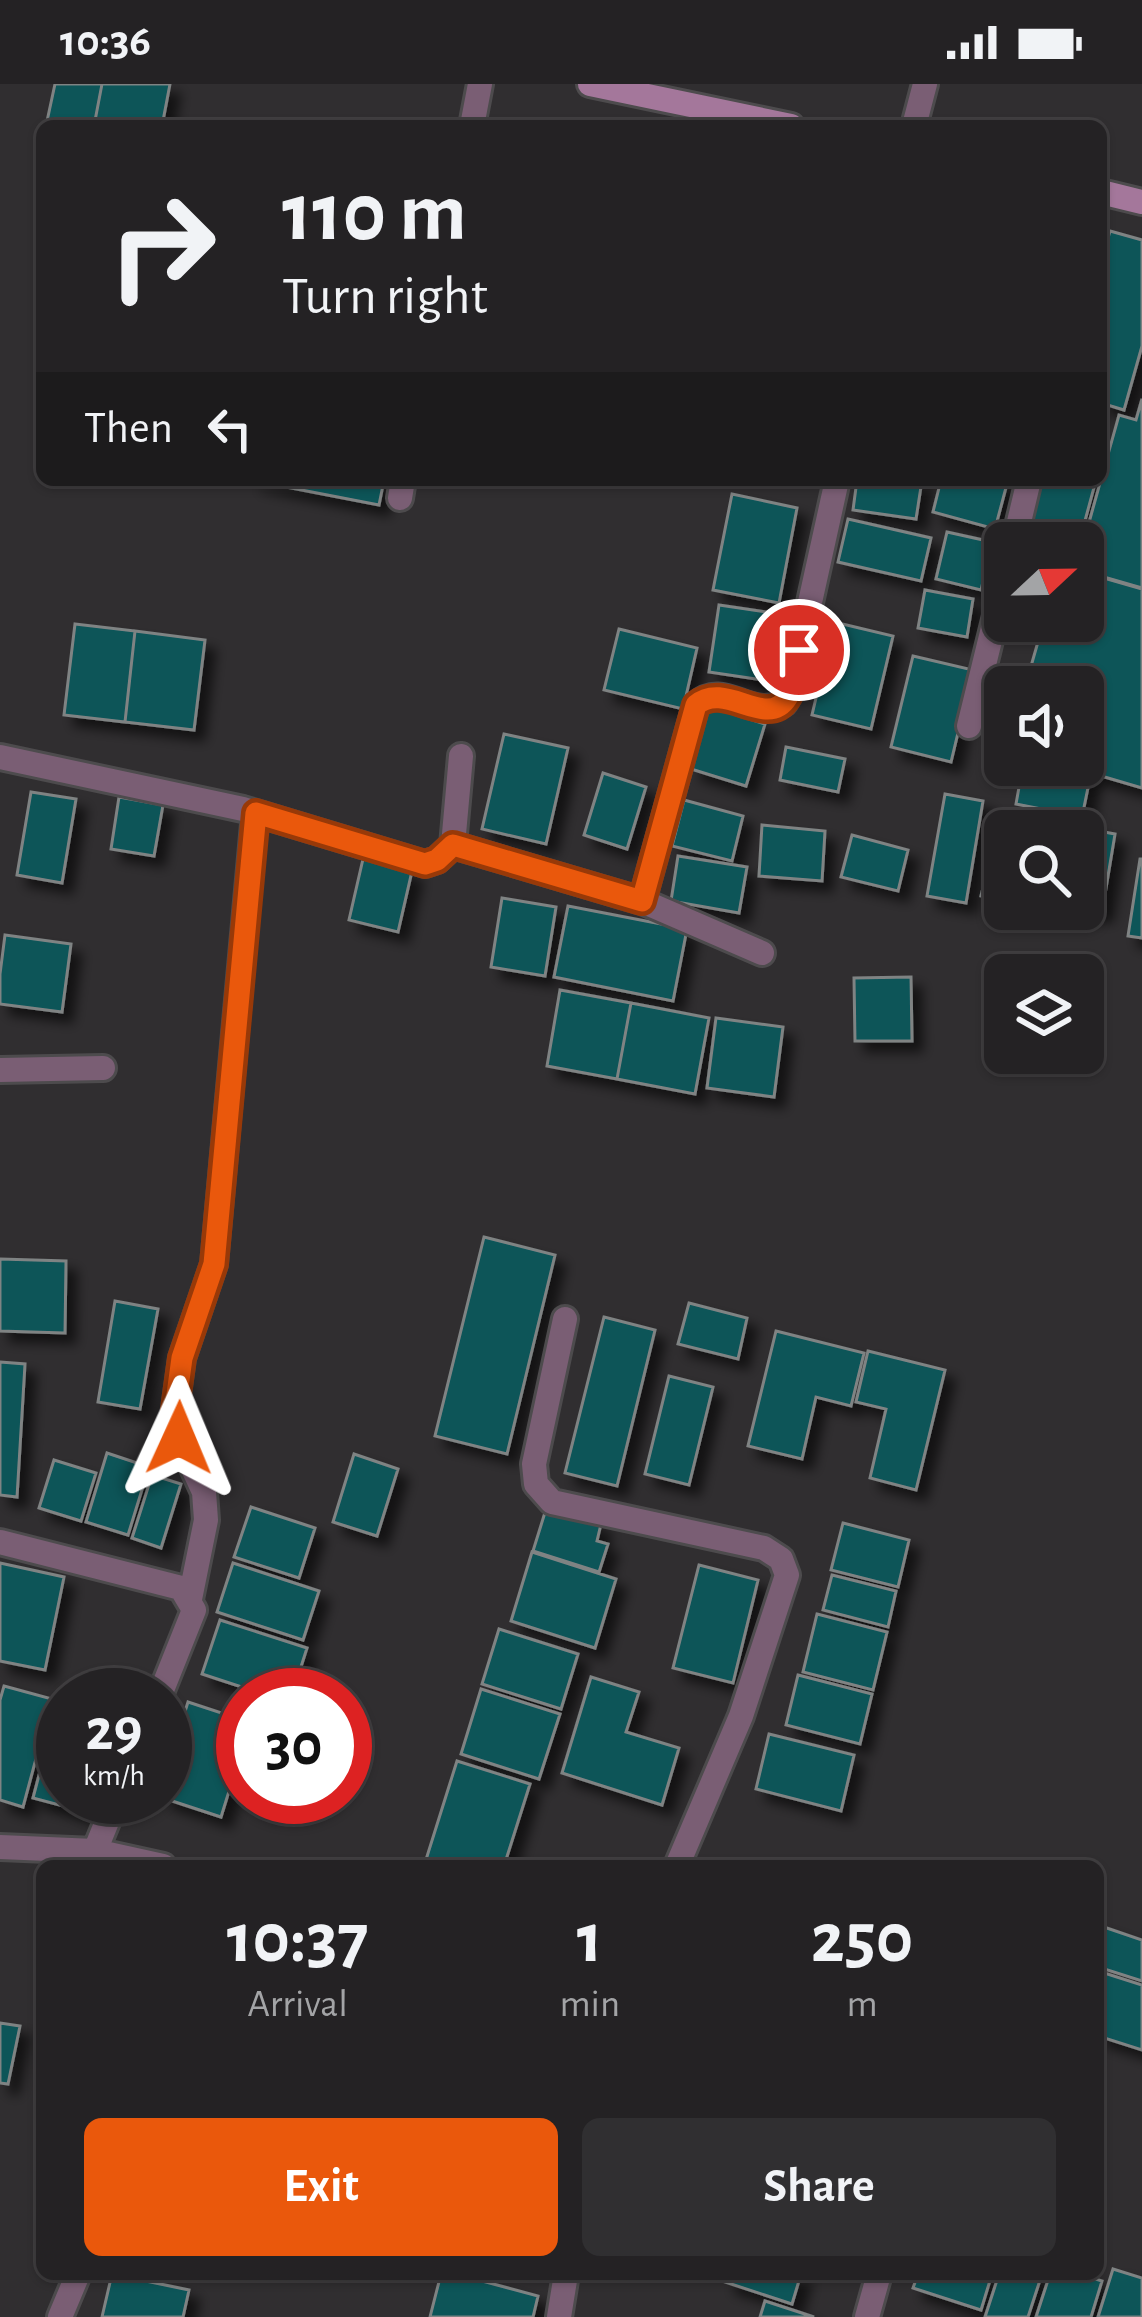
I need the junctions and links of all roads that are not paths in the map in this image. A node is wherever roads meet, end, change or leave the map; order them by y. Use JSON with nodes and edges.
{"nodes":[{"id":1,"x":480,"y":84,"type":"edge"},
{"id":2,"x":590,"y":84,"type":"edge"},
{"id":3,"x":925,"y":84,"type":"edge"},
{"id":4,"x":473,"y":120,"type":"edge"},
{"id":5,"x":762,"y":120,"type":"edge"},
{"id":6,"x":916,"y":120,"type":"edge"},
{"id":7,"x":1107,"y":193,"type":"edge"},
{"id":8,"x":1142,"y":202,"type":"edge"},
{"id":9,"x":836,"y":486,"type":"edge"},
{"id":10,"x":1028,"y":486,"type":"edge"},
{"id":11,"x":1019,"y":522,"type":"edge"},
{"id":12,"x":990,"y":642,"type":"edge"},
{"id":13,"x":969,"y":727,"type":"dead end"},
{"id":14,"x":461,"y":756,"type":"dead end"},
{"id":15,"x":0,"y":760,"type":"edge"},
{"id":16,"x":256,"y":813,"type":"junction"},
{"id":17,"x":453,"y":845,"type":"junction"},
{"id":18,"x":642,"y":901,"type":"junction"},
{"id":19,"x":762,"y":953,"type":"dead end"},
{"id":20,"x":103,"y":1068,"type":"dead end"},
{"id":21,"x":0,"y":1070,"type":"edge"},
{"id":22,"x":565,"y":1319,"type":"dead end"},
{"id":23,"x":0,"y":1542,"type":"edge"},
{"id":24,"x":190,"y":1600,"type":"junction"},
{"id":25,"x":171,"y":1668,"type":"edge"},
{"id":26,"x":106,"y":1824,"type":"edge"},
{"id":27,"x":0,"y":1847,"type":"edge"},
{"id":28,"x":95,"y":1851,"type":"junction"},
{"id":29,"x":136,"y":1860,"type":"edge"},
{"id":30,"x":680,"y":1860,"type":"edge"},
{"id":31,"x":76,"y":2280,"type":"edge"},
{"id":32,"x":565,"y":2280,"type":"edge"},
{"id":33,"x":877,"y":2280,"type":"edge"},
{"id":34,"x":61,"y":2317,"type":"edge"},
{"id":35,"x":559,"y":2317,"type":"edge"},
{"id":36,"x":867,"y":2317,"type":"edge"}],
"edges":[{"from":1,"to":4,"type":"street"},
{"from":2,"to":5,"type":"street"},
{"from":3,"to":6,"type":"street"},
{"from":7,"to":8,"type":"street"},
{"from":9,"to":18,"type":"street"},
{"from":10,"to":11,"type":"street"},
{"from":12,"to":13,"type":"street"},
{"from":14,"to":17,"type":"street"},
{"from":15,"to":16,"type":"street"},
{"from":16,"to":17,"type":"street"},
{"from":16,"to":24,"type":"street"},
{"from":17,"to":18,"type":"street"},
{"from":18,"to":19,"type":"street"},
{"from":20,"to":21,"type":"street"},
{"from":22,"to":30,"type":"street"},
{"from":23,"to":24,"type":"street"},
{"from":24,"to":25,"type":"street"},
{"from":26,"to":28,"type":"street"},
{"from":27,"to":28,"type":"street"},
{"from":28,"to":29,"type":"street"},
{"from":31,"to":34,"type":"street"},
{"from":32,"to":35,"type":"street"},
{"from":33,"to":36,"type":"street"}]}
